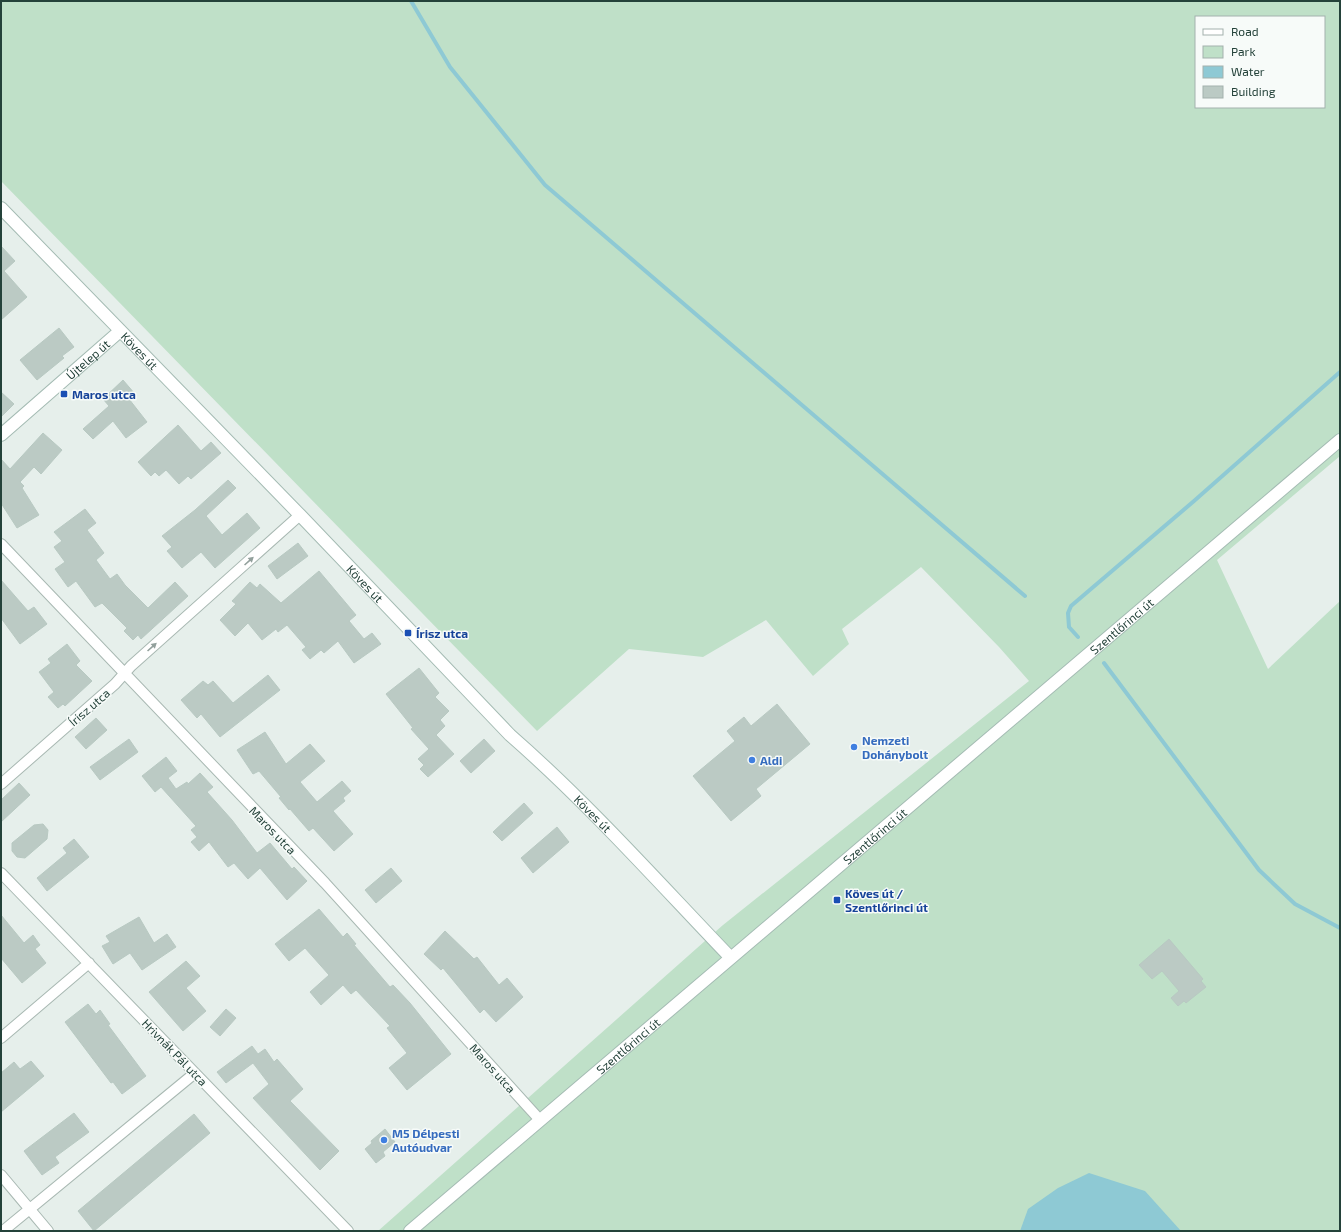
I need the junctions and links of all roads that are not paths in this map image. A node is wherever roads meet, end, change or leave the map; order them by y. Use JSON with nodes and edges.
{"nodes":[{"id":1,"x":1,"y":208,"type":"edge"},
{"id":2,"x":120,"y":331,"type":"junction"},
{"id":3,"x":1,"y":435,"type":"edge"},
{"id":4,"x":1340,"y":440,"type":"edge"},
{"id":5,"x":300,"y":515,"type":"junction"},
{"id":6,"x":1,"y":544,"type":"edge"},
{"id":7,"x":123,"y":673,"type":"junction"},
{"id":8,"x":1,"y":784,"type":"edge"},
{"id":9,"x":1,"y":873,"type":"edge"},
{"id":10,"x":730,"y":957,"type":"junction"},
{"id":11,"x":89,"y":963,"type":"junction"},
{"id":12,"x":1,"y":1038,"type":"edge"},
{"id":13,"x":195,"y":1073,"type":"junction"},
{"id":14,"x":540,"y":1120,"type":"junction"},
{"id":15,"x":1,"y":1175,"type":"edge"},
{"id":16,"x":29,"y":1209,"type":"junction"},
{"id":17,"x":3,"y":1231,"type":"edge"},
{"id":18,"x":48,"y":1231,"type":"edge"},
{"id":19,"x":348,"y":1231,"type":"edge"},
{"id":20,"x":410,"y":1231,"type":"edge"}],
"edges":[{"from":1,"to":2,"type":"main road","name":"Köves út"},
{"from":2,"to":3,"type":"main road","name":"Újtelep út"},
{"from":2,"to":5,"type":"main road","name":"Köves út"},
{"from":4,"to":10,"type":"main road","name":"Szentlőrinci út"},
{"from":7,"to":5,"type":"street","name":"Írisz utca","one_way":true},
{"from":5,"to":10,"type":"main road","name":"Köves út"},
{"from":6,"to":7,"type":"street","name":"Maros utca"},
{"from":7,"to":8,"type":"street","name":"Írisz utca"},
{"from":7,"to":14,"type":"street","name":"Maros utca"},
{"from":9,"to":11,"type":"street","name":"Hrivnák Pál utca"},
{"from":10,"to":14,"type":"main road","name":"Szentlőrinci út"},
{"from":11,"to":12,"type":"street"},
{"from":11,"to":13,"type":"street","name":"Hrivnák Pál utca"},
{"from":13,"to":16,"type":"street"},
{"from":13,"to":19,"type":"street","name":"Hrivnák Pál utca"},
{"from":14,"to":20,"type":"main road","name":"Szentlőrinci út"},
{"from":15,"to":16,"type":"street"},
{"from":16,"to":17,"type":"street"},
{"from":16,"to":18,"type":"street"}]}
